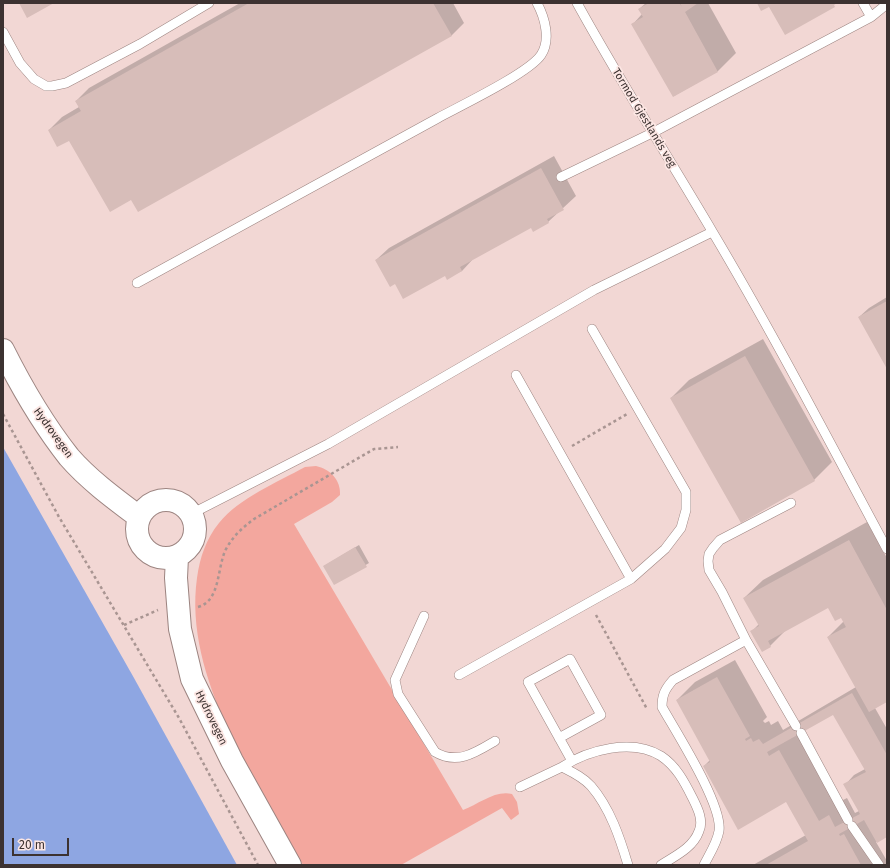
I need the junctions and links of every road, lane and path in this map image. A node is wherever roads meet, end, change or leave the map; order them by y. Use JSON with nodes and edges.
{"nodes":[{"id":1,"x":209,"y":3,"type":"edge"},
{"id":2,"x":537,"y":3,"type":"edge"},
{"id":3,"x":578,"y":3,"type":"edge"},
{"id":4,"x":863,"y":3,"type":"edge"},
{"id":5,"x":887,"y":4,"type":"edge"},
{"id":6,"x":870,"y":17,"type":"junction"},
{"id":7,"x":3,"y":32,"type":"edge"},
{"id":8,"x":652,"y":133,"type":"junction"},
{"id":9,"x":562,"y":177,"type":"dead end"},
{"id":10,"x":712,"y":232,"type":"junction"},
{"id":11,"x":137,"y":283,"type":"dead end"},
{"id":12,"x":592,"y":329,"type":"dead end"},
{"id":13,"x":3,"y":350,"type":"edge"},
{"id":14,"x":516,"y":375,"type":"dead end"},
{"id":15,"x":638,"y":408,"type":"junction"},
{"id":16,"x":3,"y":414,"type":"edge"},
{"id":17,"x":398,"y":447,"type":"dead end"},
{"id":18,"x":559,"y":453,"type":"junction"},
{"id":19,"x":791,"y":503,"type":"dead end"},
{"id":20,"x":191,"y":514,"type":"junction"},
{"id":21,"x":139,"y":517,"type":"junction"},
{"id":22,"x":887,"y":549,"type":"edge"},
{"id":23,"x":176,"y":557,"type":"junction"},
{"id":24,"x":631,"y":579,"type":"junction"},
{"id":25,"x":589,"y":601,"type":"junction"},
{"id":26,"x":195,"y":608,"type":"dead end"},
{"id":27,"x":160,"y":610,"type":"dead end"},
{"id":28,"x":424,"y":616,"type":"dead end"},
{"id":29,"x":124,"y":625,"type":"junction"},
{"id":30,"x":746,"y":640,"type":"junction"},
{"id":31,"x":459,"y":675,"type":"dead end"},
{"id":32,"x":649,"y":712,"type":"dead end"},
{"id":33,"x":559,"y":738,"type":"junction"},
{"id":34,"x":495,"y":741,"type":"dead end"},
{"id":35,"x":572,"y":761,"type":"junction"},
{"id":36,"x":562,"y":767,"type":"junction"},
{"id":37,"x":520,"y":787,"type":"dead end"},
{"id":38,"x":258,"y":865,"type":"edge"},
{"id":39,"x":290,"y":865,"type":"edge"},
{"id":40,"x":628,"y":865,"type":"edge"},
{"id":41,"x":661,"y":865,"type":"edge"},
{"id":42,"x":704,"y":865,"type":"edge"},
{"id":43,"x":878,"y":865,"type":"edge"}],
"edges":[{"from":1,"to":7,"type":"lane"},
{"from":2,"to":11,"type":"lane"},
{"from":3,"to":8,"type":"lane","name":"Tormod Gjestlands veg"},
{"from":4,"to":6,"type":"lane"},
{"from":5,"to":6,"type":"lane"},
{"from":6,"to":8,"type":"lane"},
{"from":8,"to":9,"type":"lane"},
{"from":8,"to":10,"type":"lane","name":"Tormod Gjestlands veg"},
{"from":10,"to":20,"type":"lane"},
{"from":10,"to":22,"type":"lane","name":"Tormod Gjestlands veg"},
{"from":12,"to":15,"type":"lane"},
{"from":13,"to":21,"type":"street","name":"Hydrovegen"},
{"from":14,"to":18,"type":"lane"},
{"from":15,"to":18,"type":"path"},
{"from":15,"to":24,"type":"lane"},
{"from":16,"to":29,"type":"path"},
{"from":17,"to":26,"type":"path"},
{"from":18,"to":24,"type":"lane"},
{"from":19,"to":30,"type":"lane"},
{"from":20,"to":21,"type":"street"},
{"from":20,"to":23,"type":"street"},
{"from":21,"to":23,"type":"street"},
{"from":23,"to":39,"type":"street","name":"Hydrovegen"},
{"from":24,"to":25,"type":"lane"},
{"from":25,"to":31,"type":"lane"},
{"from":25,"to":32,"type":"path"},
{"from":27,"to":29,"type":"path"},
{"from":28,"to":34,"type":"lane"},
{"from":29,"to":38,"type":"path"},
{"from":30,"to":42,"type":"lane"},
{"from":30,"to":43,"type":"lane"},
{"from":33,"to":33,"type":"lane"},
{"from":33,"to":35,"type":"lane"},
{"from":35,"to":36,"type":"lane"},
{"from":35,"to":41,"type":"lane"},
{"from":36,"to":37,"type":"lane"},
{"from":36,"to":40,"type":"lane"}]}
